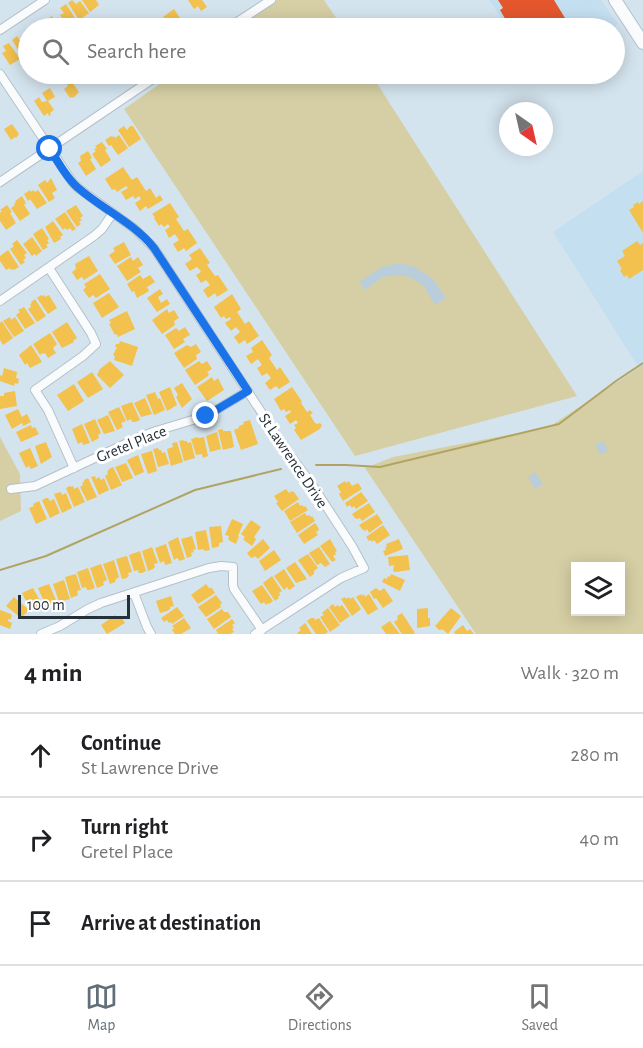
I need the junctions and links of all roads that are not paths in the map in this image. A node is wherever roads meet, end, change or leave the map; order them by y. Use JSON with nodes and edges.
{"nodes":[{"id":1,"x":45,"y":0,"type":"edge"},
{"id":2,"x":271,"y":0,"type":"edge"},
{"id":3,"x":615,"y":0,"type":"edge"},
{"id":4,"x":243,"y":18,"type":"edge"},
{"id":5,"x":0,"y":30,"type":"edge"},
{"id":6,"x":643,"y":43,"type":"edge"},
{"id":7,"x":0,"y":74,"type":"edge"},
{"id":8,"x":145,"y":84,"type":"edge"},
{"id":9,"x":50,"y":149,"type":"junction"},
{"id":10,"x":0,"y":182,"type":"edge"},
{"id":11,"x":113,"y":213,"type":"junction"},
{"id":12,"x":49,"y":268,"type":"junction"},
{"id":13,"x":0,"y":301,"type":"edge"},
{"id":14,"x":248,"y":391,"type":"junction"},
{"id":15,"x":74,"y":468,"type":"junction"},
{"id":16,"x":10,"y":489,"type":"dead end"},
{"id":17,"x":134,"y":593,"type":"junction"},
{"id":18,"x":259,"y":632,"type":"edge"},
{"id":19,"x":41,"y":634,"type":"edge"},
{"id":20,"x":151,"y":634,"type":"edge"}],
"edges":[{"from":1,"to":5,"type":"street"},
{"from":2,"to":4,"type":"street"},
{"from":3,"to":6,"type":"main road"},
{"from":7,"to":9,"type":"street","name":"St Lawrence Drive"},
{"from":8,"to":9,"type":"street"},
{"from":9,"to":10,"type":"street"},
{"from":9,"to":11,"type":"street","name":"St Lawrence Drive"},
{"from":11,"to":12,"type":"street"},
{"from":11,"to":14,"type":"street","name":"St Lawrence Drive"},
{"from":12,"to":13,"type":"street"},
{"from":12,"to":15,"type":"street"},
{"from":14,"to":15,"type":"street","name":"Gretel Place"},
{"from":14,"to":18,"type":"street","name":"St Lawrence Drive"},
{"from":15,"to":16,"type":"street","name":"Gretel Place"},
{"from":17,"to":18,"type":"street"},
{"from":17,"to":19,"type":"street"},
{"from":17,"to":20,"type":"street"}]}
